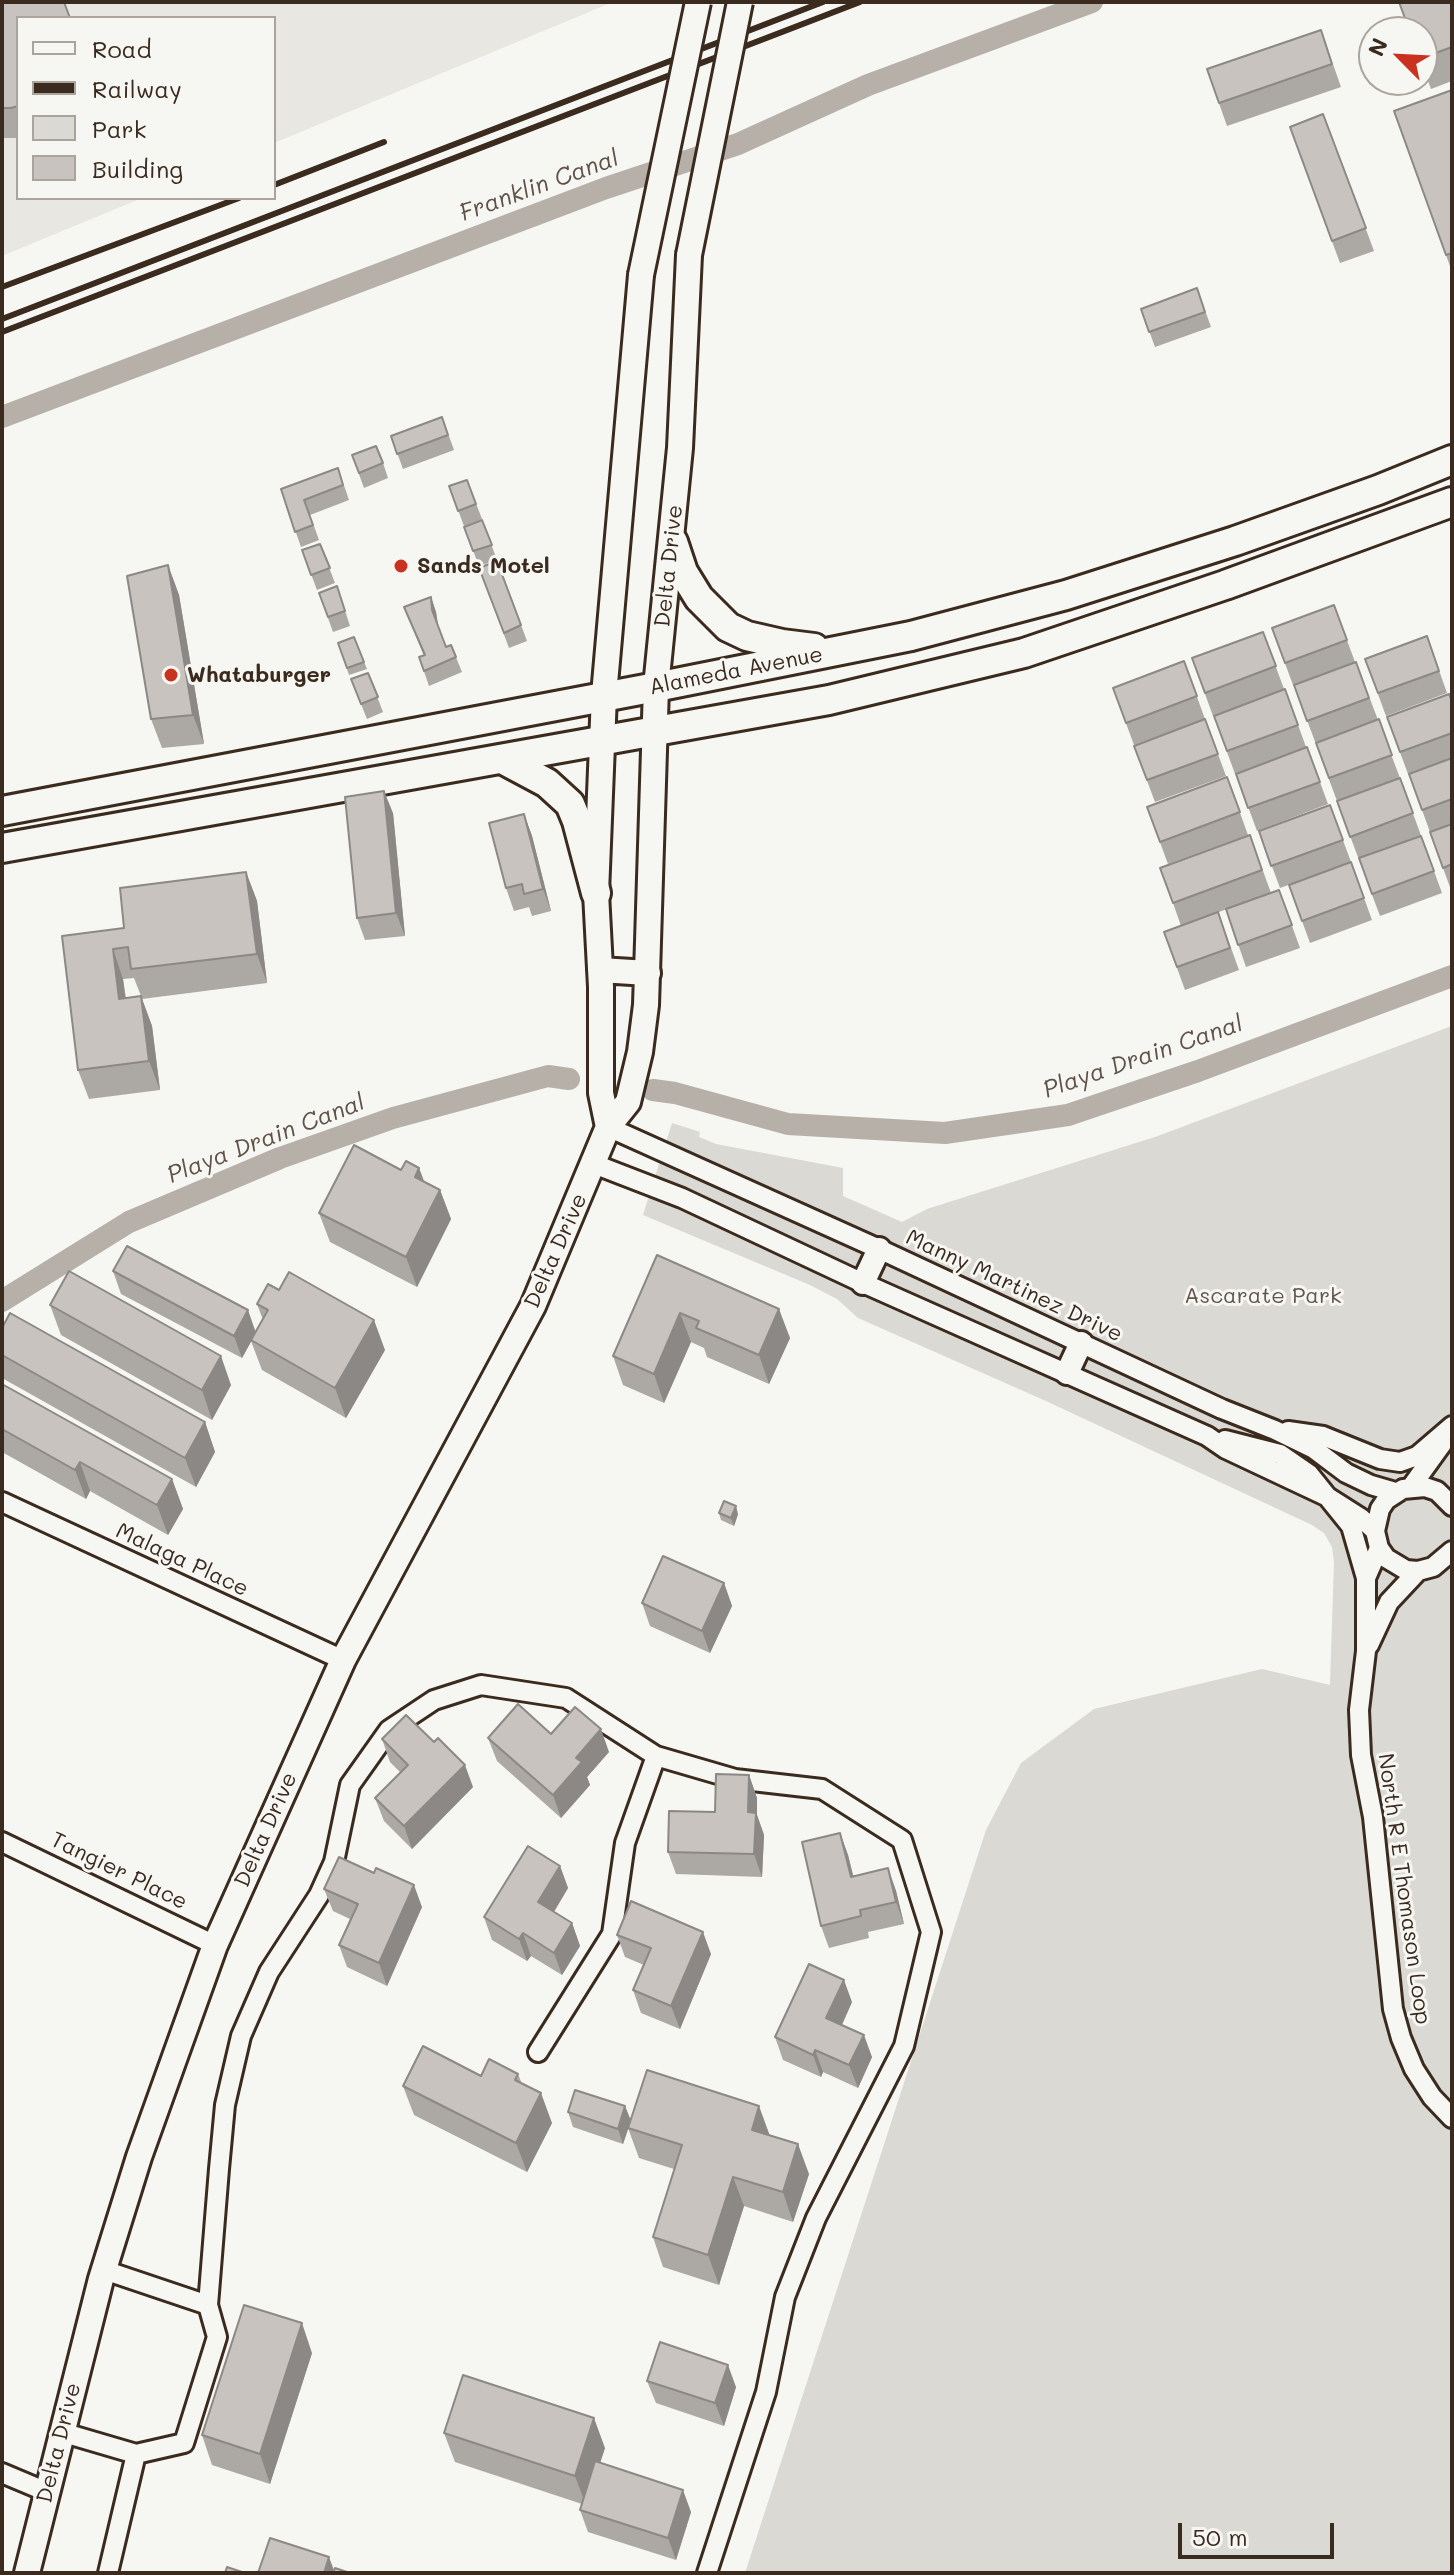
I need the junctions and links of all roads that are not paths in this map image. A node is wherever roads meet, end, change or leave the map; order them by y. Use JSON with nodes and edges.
{"nodes":[{"id":1,"x":698,"y":2,"type":"edge"},
{"id":2,"x":740,"y":2,"type":"edge"},
{"id":3,"x":1452,"y":460,"type":"edge"},
{"id":4,"x":1452,"y":502,"type":"edge"},
{"id":5,"x":673,"y":542,"type":"junction"},
{"id":6,"x":839,"y":651,"type":"junction"},
{"id":7,"x":656,"y":687,"type":"junction"},
{"id":8,"x":604,"y":695,"type":"junction"},
{"id":9,"x":654,"y":733,"type":"junction"},
{"id":10,"x":602,"y":742,"type":"junction"},
{"id":11,"x":502,"y":759,"type":"junction"},
{"id":12,"x":2,"y":811,"type":"edge"},
{"id":13,"x":2,"y":848,"type":"edge"},
{"id":14,"x":596,"y":893,"type":"junction"},
{"id":15,"x":600,"y":970,"type":"junction"},
{"id":16,"x":648,"y":973,"type":"junction"},
{"id":17,"x":608,"y":1127,"type":"junction"},
{"id":18,"x":594,"y":1164,"type":"junction"},
{"id":19,"x":879,"y":1249,"type":"junction"},
{"id":20,"x":863,"y":1283,"type":"junction"},
{"id":21,"x":1081,"y":1343,"type":"junction"},
{"id":22,"x":1067,"y":1373,"type":"junction"},
{"id":23,"x":1452,"y":1427,"type":"edge"},
{"id":24,"x":1275,"y":1430,"type":"junction"},
{"id":25,"x":1403,"y":1489,"type":"junction"},
{"id":26,"x":1328,"y":1497,"type":"junction"},
{"id":27,"x":2,"y":1502,"type":"edge"},
{"id":28,"x":1452,"y":1506,"type":"edge"},
{"id":29,"x":1377,"y":1540,"type":"junction"},
{"id":30,"x":1452,"y":1551,"type":"edge"},
{"id":31,"x":1426,"y":1569,"type":"junction"},
{"id":32,"x":1452,"y":1574,"type":"edge"},
{"id":33,"x":1366,"y":1578,"type":"junction"},
{"id":34,"x":1366,"y":1651,"type":"junction"},
{"id":35,"x":343,"y":1660,"type":"junction"},
{"id":36,"x":656,"y":1756,"type":"junction"},
{"id":37,"x":2,"y":1842,"type":"edge"},
{"id":38,"x":215,"y":1945,"type":"junction"},
{"id":39,"x":538,"y":2052,"type":"dead end"},
{"id":40,"x":1452,"y":2118,"type":"edge"},
{"id":41,"x":104,"y":2270,"type":"junction"},
{"id":42,"x":208,"y":2305,"type":"junction"},
{"id":43,"x":61,"y":2432,"type":"junction"},
{"id":44,"x":136,"y":2454,"type":"junction"},
{"id":45,"x":2,"y":2473,"type":"edge"},
{"id":46,"x":47,"y":2492,"type":"junction"},
{"id":47,"x":27,"y":2573,"type":"edge"},
{"id":48,"x":108,"y":2573,"type":"edge"},
{"id":49,"x":707,"y":2573,"type":"edge"}],
"edges":[{"from":1,"to":8,"type":"main road","bridge":true},
{"from":2,"to":5,"type":"main road","name":"Delta Drive","bridge":true},
{"from":3,"to":6,"type":"main road","name":"Alameda Avenue"},
{"from":4,"to":9,"type":"main road","name":"Alameda Avenue"},
{"from":5,"to":6,"type":"main road"},
{"from":5,"to":7,"type":"main road","name":"Delta Drive"},
{"from":6,"to":7,"type":"main road","name":"Alameda Avenue"},
{"from":7,"to":8,"type":"main road","name":"Alameda Avenue"},
{"from":7,"to":9,"type":"main road","name":"Delta Drive"},
{"from":8,"to":10,"type":"main road"},
{"from":8,"to":12,"type":"main road","name":"Alameda Avenue"},
{"from":9,"to":10,"type":"main road","name":"Alameda Avenue"},
{"from":9,"to":16,"type":"main road","name":"Delta Drive"},
{"from":10,"to":11,"type":"main road","name":"Alameda Avenue"},
{"from":10,"to":14,"type":"main road"},
{"from":11,"to":13,"type":"main road","name":"Alameda Avenue"},
{"from":11,"to":14,"type":"main road"},
{"from":14,"to":15,"type":"main road"},
{"from":15,"to":16,"type":"main road"},
{"from":15,"to":17,"type":"main road"},
{"from":16,"to":17,"type":"main road","name":"Delta Drive"},
{"from":17,"to":18,"type":"main road","name":"Delta Drive"},
{"from":17,"to":19,"type":"street","name":"Manny Martinez Drive"},
{"from":18,"to":20,"type":"street"},
{"from":18,"to":35,"type":"main road","name":"Delta Drive"},
{"from":19,"to":20,"type":"street"},
{"from":19,"to":21,"type":"street","name":"Manny Martinez Drive"},
{"from":20,"to":22,"type":"street"},
{"from":21,"to":22,"type":"street"},
{"from":21,"to":24,"type":"street","name":"Manny Martinez Drive"},
{"from":22,"to":26,"type":"street"},
{"from":23,"to":24,"type":"street"},
{"from":23,"to":25,"type":"street"},
{"from":24,"to":25,"type":"street","name":"Manny Martinez Drive"},
{"from":25,"to":28,"type":"street","name":"Manny Martinez Drive"},
{"from":25,"to":29,"type":"street","name":"North R E Thomason Loop"},
{"from":26,"to":29,"type":"street"},
{"from":26,"to":33,"type":"street"},
{"from":27,"to":35,"type":"street","name":"Malaga Place"},
{"from":29,"to":31,"type":"street"},
{"from":29,"to":33,"type":"street","name":"North R E Thomason Loop"},
{"from":30,"to":31,"type":"street","name":"North R E Thomason Loop"},
{"from":31,"to":32,"type":"street"},
{"from":31,"to":34,"type":"street","name":"North R E Thomason Loop"},
{"from":33,"to":34,"type":"street","name":"North R E Thomason Loop"},
{"from":34,"to":40,"type":"street","name":"North R E Thomason Loop"},
{"from":35,"to":38,"type":"main road","name":"Delta Drive"},
{"from":36,"to":39,"type":"street"},
{"from":36,"to":42,"type":"street"},
{"from":36,"to":49,"type":"street"},
{"from":37,"to":38,"type":"street","name":"Tangier Place"},
{"from":38,"to":41,"type":"main road","name":"Delta Drive"},
{"from":41,"to":42,"type":"street"},
{"from":41,"to":43,"type":"main road","name":"Delta Drive"},
{"from":42,"to":44,"type":"street"},
{"from":43,"to":44,"type":"street"},
{"from":43,"to":46,"type":"main road","name":"Delta Drive"},
{"from":44,"to":48,"type":"street"},
{"from":45,"to":46,"type":"street"},
{"from":46,"to":47,"type":"main road","name":"Delta Drive"}]}
